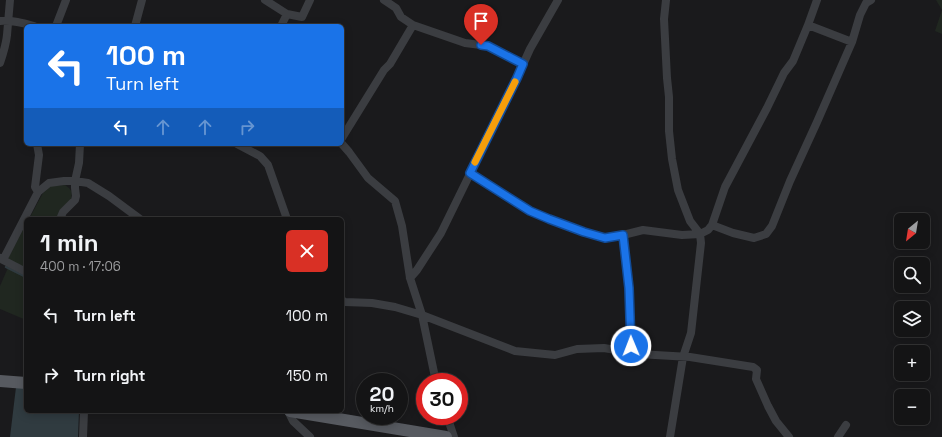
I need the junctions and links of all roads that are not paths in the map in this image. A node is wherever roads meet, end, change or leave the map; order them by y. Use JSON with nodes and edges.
{"nodes":[{"id":1,"x":10,"y":0,"type":"edge"},
{"id":2,"x":66,"y":0,"type":"edge"},
{"id":3,"x":142,"y":0,"type":"edge"},
{"id":4,"x":266,"y":0,"type":"edge"},
{"id":5,"x":310,"y":0,"type":"edge"},
{"id":6,"x":384,"y":0,"type":"edge"},
{"id":7,"x":558,"y":0,"type":"edge"},
{"id":8,"x":666,"y":0,"type":"edge"},
{"id":9,"x":817,"y":0,"type":"edge"},
{"id":10,"x":871,"y":0,"type":"edge"},
{"id":11,"x":287,"y":14,"type":"junction"},
{"id":12,"x":4,"y":20,"type":"edge"},
{"id":13,"x":26,"y":24,"type":"edge"},
{"id":14,"x":57,"y":24,"type":"edge"},
{"id":15,"x":136,"y":24,"type":"edge"},
{"id":16,"x":282,"y":24,"type":"edge"},
{"id":17,"x":413,"y":25,"type":"junction"},
{"id":18,"x":808,"y":25,"type":"junction"},
{"id":19,"x":852,"y":42,"type":"junction"},
{"id":20,"x":0,"y":63,"type":"edge"},
{"id":21,"x":523,"y":64,"type":"junction"},
{"id":22,"x":344,"y":135,"type":"edge"},
{"id":23,"x":37,"y":146,"type":"edge"},
{"id":24,"x":80,"y":146,"type":"edge"},
{"id":25,"x":241,"y":146,"type":"edge"},
{"id":26,"x":344,"y":146,"type":"edge"},
{"id":27,"x":470,"y":173,"type":"junction"},
{"id":28,"x":75,"y":181,"type":"junction"},
{"id":29,"x":38,"y":192,"type":"junction"},
{"id":30,"x":25,"y":217,"type":"edge"},
{"id":31,"x":61,"y":217,"type":"edge"},
{"id":32,"x":137,"y":217,"type":"edge"},
{"id":33,"x":286,"y":217,"type":"edge"},
{"id":34,"x":24,"y":218,"type":"edge"},
{"id":35,"x":712,"y":224,"type":"junction"},
{"id":36,"x":700,"y":234,"type":"junction"},
{"id":37,"x":623,"y":235,"type":"junction"},
{"id":38,"x":2,"y":259,"type":"edge"},
{"id":39,"x":24,"y":271,"type":"edge"},
{"id":40,"x":410,"y":278,"type":"junction"},
{"id":41,"x":344,"y":301,"type":"edge"},
{"id":42,"x":422,"y":315,"type":"junction"},
{"id":43,"x":630,"y":353,"type":"junction"},
{"id":44,"x":683,"y":357,"type":"junction"},
{"id":45,"x":434,"y":373,"type":"edge"},
{"id":46,"x":0,"y":381,"type":"edge"},
{"id":47,"x":24,"y":382,"type":"edge"},
{"id":48,"x":84,"y":413,"type":"edge"},
{"id":49,"x":290,"y":413,"type":"edge"},
{"id":50,"x":301,"y":413,"type":"edge"},
{"id":51,"x":450,"y":425,"type":"edge"},
{"id":52,"x":846,"y":426,"type":"dead end"},
{"id":53,"x":83,"y":437,"type":"edge"},
{"id":54,"x":310,"y":437,"type":"edge"},
{"id":55,"x":446,"y":437,"type":"edge"},
{"id":56,"x":454,"y":437,"type":"edge"},
{"id":57,"x":670,"y":437,"type":"edge"},
{"id":58,"x":789,"y":437,"type":"edge"},
{"id":59,"x":838,"y":437,"type":"edge"}],
"edges":[{"from":1,"to":12,"type":"street"},
{"from":2,"to":14,"type":"street"},
{"from":3,"to":15,"type":"street"},
{"from":4,"to":11,"type":"street"},
{"from":5,"to":11,"type":"street"},
{"from":6,"to":17,"type":"street"},
{"from":7,"to":21,"type":"street"},
{"from":8,"to":36,"type":"street"},
{"from":9,"to":18,"type":"street"},
{"from":10,"to":19,"type":"street"},
{"from":11,"to":16,"type":"street"},
{"from":12,"to":13,"type":"street"},
{"from":12,"to":20,"type":"street"},
{"from":17,"to":21,"type":"street"},
{"from":17,"to":22,"type":"street"},
{"from":18,"to":19,"type":"street"},
{"from":18,"to":35,"type":"street"},
{"from":19,"to":35,"type":"street"},
{"from":21,"to":27,"type":"street"},
{"from":23,"to":29,"type":"street"},
{"from":24,"to":28,"type":"street"},
{"from":25,"to":33,"type":"street"},
{"from":26,"to":40,"type":"street"},
{"from":27,"to":37,"type":"street"},
{"from":27,"to":40,"type":"street"},
{"from":28,"to":29,"type":"street"},
{"from":28,"to":31,"type":"street"},
{"from":28,"to":32,"type":"street"},
{"from":29,"to":30,"type":"street"},
{"from":34,"to":38,"type":"street"},
{"from":35,"to":36,"type":"street"},
{"from":36,"to":37,"type":"street"},
{"from":36,"to":44,"type":"street"},
{"from":37,"to":43,"type":"street"},
{"from":38,"to":39,"type":"street"},
{"from":40,"to":42,"type":"street"},
{"from":41,"to":42,"type":"street"},
{"from":42,"to":43,"type":"street"},
{"from":42,"to":45,"type":"street"},
{"from":43,"to":44,"type":"street"},
{"from":44,"to":57,"type":"street"},
{"from":44,"to":58,"type":"street"},
{"from":46,"to":47,"type":"main road"},
{"from":48,"to":53,"type":"street"},
{"from":49,"to":54,"type":"street"},
{"from":50,"to":55,"type":"main road"},
{"from":51,"to":56,"type":"street"},
{"from":52,"to":59,"type":"street"}]}
